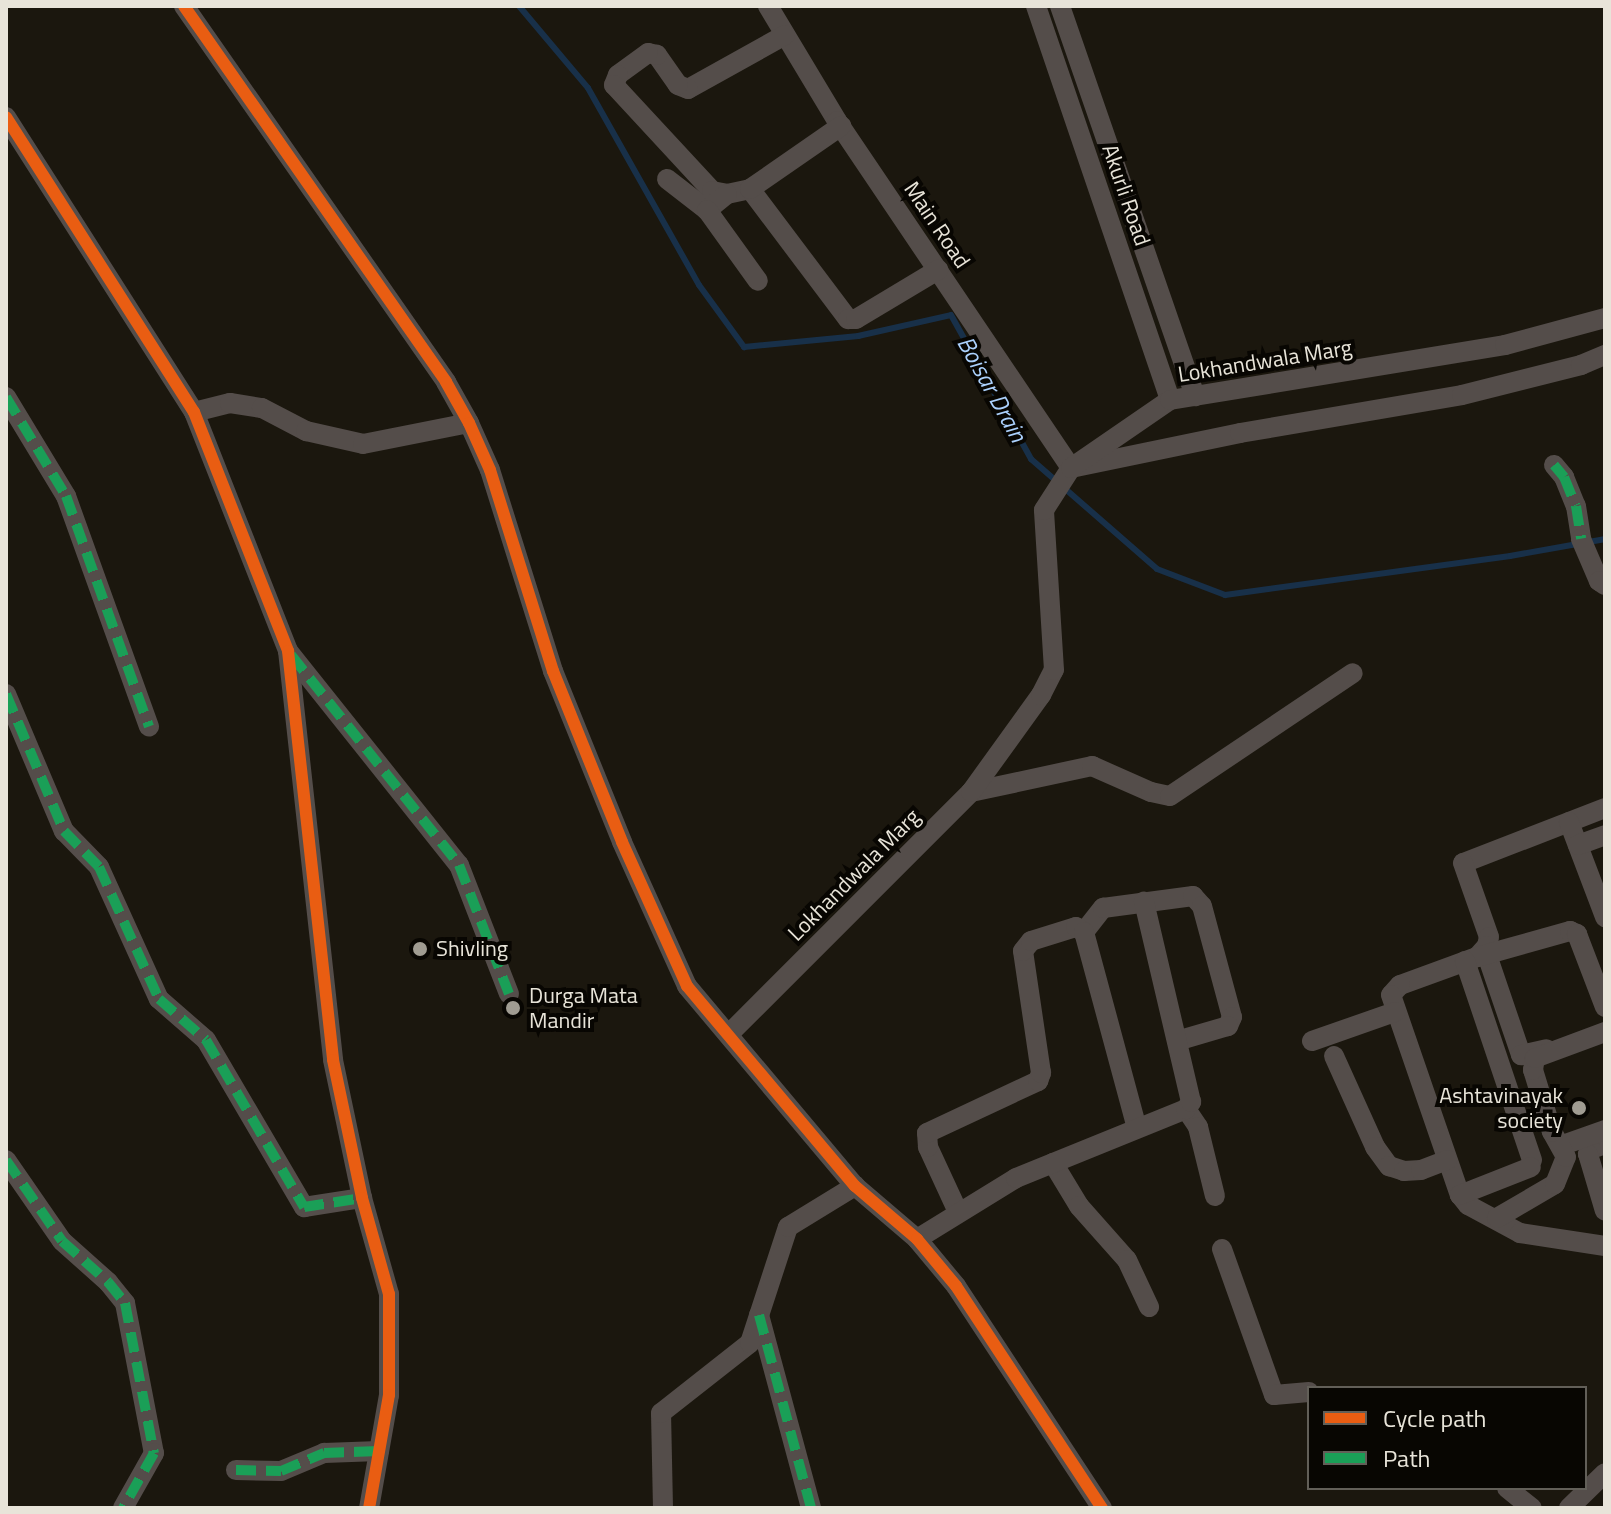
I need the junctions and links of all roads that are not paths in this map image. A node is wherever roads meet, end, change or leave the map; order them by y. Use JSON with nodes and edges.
{"nodes":[{"id":1,"x":184,"y":6,"type":"edge"},
{"id":2,"x":768,"y":6,"type":"edge"},
{"id":3,"x":1036,"y":6,"type":"edge"},
{"id":4,"x":1060,"y":6,"type":"edge"},
{"id":5,"x":785,"y":35,"type":"junction"},
{"id":6,"x":6,"y":117,"type":"edge"},
{"id":7,"x":841,"y":126,"type":"junction"},
{"id":8,"x":667,"y":179,"type":"dead end"},
{"id":9,"x":750,"y":189,"type":"junction"},
{"id":10,"x":727,"y":194,"type":"junction"},
{"id":11,"x":707,"y":210,"type":"junction"},
{"id":12,"x":938,"y":270,"type":"junction"},
{"id":13,"x":758,"y":281,"type":"dead end"},
{"id":14,"x":1605,"y":318,"type":"edge"},
{"id":15,"x":1605,"y":355,"type":"edge"},
{"id":16,"x":1195,"y":396,"type":"junction"},
{"id":17,"x":6,"y":397,"type":"edge"},
{"id":18,"x":1170,"y":400,"type":"junction"},
{"id":19,"x":194,"y":412,"type":"junction"},
{"id":20,"x":469,"y":423,"type":"junction"},
{"id":21,"x":1554,"y":465,"type":"dead end"},
{"id":22,"x":1070,"y":470,"type":"junction"},
{"id":23,"x":1602,"y":583,"type":"edge"},
{"id":24,"x":288,"y":651,"type":"junction"},
{"id":25,"x":1353,"y":673,"type":"dead end"},
{"id":26,"x":6,"y":694,"type":"edge"},
{"id":27,"x":149,"y":727,"type":"dead end"},
{"id":28,"x":971,"y":792,"type":"junction"},
{"id":29,"x":1605,"y":808,"type":"edge"},
{"id":30,"x":1569,"y":822,"type":"junction"},
{"id":31,"x":1605,"y":835,"type":"edge"},
{"id":32,"x":1578,"y":845,"type":"junction"},
{"id":33,"x":1601,"y":894,"type":"edge"},
{"id":34,"x":1144,"y":901,"type":"junction"},
{"id":35,"x":1605,"y":917,"type":"edge"},
{"id":36,"x":1084,"y":932,"type":"junction"},
{"id":37,"x":1476,"y":958,"type":"junction"},
{"id":38,"x":509,"y":994,"type":"dead end"},
{"id":39,"x":1605,"y":1007,"type":"edge"},
{"id":40,"x":1395,"y":1012,"type":"junction"},
{"id":41,"x":1605,"y":1025,"type":"edge"},
{"id":42,"x":1605,"y":1032,"type":"edge"},
{"id":43,"x":730,"y":1033,"type":"junction"},
{"id":44,"x":1177,"y":1041,"type":"junction"},
{"id":45,"x":1312,"y":1041,"type":"dead end"},
{"id":46,"x":1334,"y":1056,"type":"dead end"},
{"id":47,"x":1186,"y":1109,"type":"junction"},
{"id":48,"x":1137,"y":1128,"type":"junction"},
{"id":49,"x":1605,"y":1130,"type":"edge"},
{"id":50,"x":1596,"y":1149,"type":"edge"},
{"id":51,"x":1563,"y":1155,"type":"junction"},
{"id":52,"x":6,"y":1160,"type":"edge"},
{"id":53,"x":1447,"y":1160,"type":"junction"},
{"id":54,"x":1053,"y":1163,"type":"junction"},
{"id":55,"x":855,"y":1186,"type":"junction"},
{"id":56,"x":1460,"y":1195,"type":"junction"},
{"id":57,"x":1215,"y":1196,"type":"dead end"},
{"id":58,"x":362,"y":1198,"type":"junction"},
{"id":59,"x":1605,"y":1211,"type":"edge"},
{"id":60,"x":958,"y":1212,"type":"junction"},
{"id":61,"x":1497,"y":1218,"type":"junction"},
{"id":62,"x":917,"y":1239,"type":"junction"},
{"id":63,"x":1605,"y":1246,"type":"edge"},
{"id":64,"x":1222,"y":1249,"type":"dead end"},
{"id":65,"x":1149,"y":1307,"type":"dead end"},
{"id":66,"x":759,"y":1315,"type":"junction"},
{"id":67,"x":1307,"y":1392,"type":"edge"},
{"id":68,"x":379,"y":1451,"type":"junction"},
{"id":69,"x":236,"y":1470,"type":"dead end"},
{"id":70,"x":1605,"y":1473,"type":"edge"},
{"id":71,"x":1510,"y":1490,"type":"edge"},
{"id":72,"x":123,"y":1508,"type":"edge"},
{"id":73,"x":369,"y":1508,"type":"edge"},
{"id":74,"x":663,"y":1508,"type":"edge"},
{"id":75,"x":811,"y":1508,"type":"edge"},
{"id":76,"x":1102,"y":1508,"type":"edge"},
{"id":77,"x":1532,"y":1508,"type":"edge"},
{"id":78,"x":1569,"y":1508,"type":"edge"}],
"edges":[{"from":1,"to":20,"type":"street"},
{"from":2,"to":5,"type":"street","name":"Main Road"},
{"from":3,"to":18,"type":"street","name":"Akurli Road"},
{"from":4,"to":16,"type":"street","name":"Akurli Road"},
{"from":5,"to":7,"type":"street","name":"Main Road"},
{"from":5,"to":10,"type":"street"},
{"from":6,"to":19,"type":"street"},
{"from":7,"to":9,"type":"street"},
{"from":7,"to":12,"type":"street","name":"Main Road"},
{"from":8,"to":11,"type":"street"},
{"from":9,"to":10,"type":"street"},
{"from":9,"to":12,"type":"street"},
{"from":10,"to":11,"type":"street"},
{"from":11,"to":13,"type":"street"},
{"from":12,"to":22,"type":"street","name":"Main Road"},
{"from":14,"to":16,"type":"street","name":"Lokhandwala Marg"},
{"from":15,"to":22,"type":"street"},
{"from":16,"to":18,"type":"street","name":"Lokhandwala Marg"},
{"from":17,"to":27,"type":"street"},
{"from":18,"to":22,"type":"street","name":"Lokhandwala Marg"},
{"from":19,"to":20,"type":"street"},
{"from":19,"to":24,"type":"street"},
{"from":20,"to":43,"type":"street"},
{"from":21,"to":23,"type":"street"},
{"from":22,"to":28,"type":"street","name":"Lokhandwala Marg"},
{"from":24,"to":38,"type":"street"},
{"from":24,"to":58,"type":"street"},
{"from":25,"to":28,"type":"street"},
{"from":26,"to":58,"type":"street"},
{"from":28,"to":43,"type":"street","name":"Lokhandwala Marg"},
{"from":29,"to":30,"type":"street"},
{"from":30,"to":32,"type":"street"},
{"from":30,"to":37,"type":"street"},
{"from":31,"to":32,"type":"street"},
{"from":32,"to":33,"type":"street"},
{"from":33,"to":35,"type":"street"},
{"from":34,"to":36,"type":"street"},
{"from":34,"to":44,"type":"street"},
{"from":34,"to":44,"type":"street"},
{"from":36,"to":48,"type":"street"},
{"from":36,"to":60,"type":"street"},
{"from":37,"to":39,"type":"street"},
{"from":37,"to":40,"type":"street"},
{"from":37,"to":41,"type":"street"},
{"from":37,"to":56,"type":"street"},
{"from":40,"to":45,"type":"street"},
{"from":40,"to":53,"type":"street"},
{"from":42,"to":51,"type":"street"},
{"from":43,"to":55,"type":"street"},
{"from":44,"to":47,"type":"street"},
{"from":46,"to":53,"type":"street"},
{"from":47,"to":48,"type":"street"},
{"from":47,"to":57,"type":"street"},
{"from":48,"to":54,"type":"street"},
{"from":49,"to":51,"type":"street"},
{"from":50,"to":51,"type":"street"},
{"from":50,"to":59,"type":"street"},
{"from":51,"to":61,"type":"street"},
{"from":52,"to":72,"type":"street"},
{"from":53,"to":56,"type":"street"},
{"from":54,"to":60,"type":"street"},
{"from":54,"to":65,"type":"street"},
{"from":55,"to":62,"type":"street"},
{"from":55,"to":66,"type":"street"},
{"from":56,"to":61,"type":"street"},
{"from":58,"to":68,"type":"street"},
{"from":60,"to":62,"type":"street"},
{"from":61,"to":63,"type":"street"},
{"from":62,"to":76,"type":"street"},
{"from":64,"to":67,"type":"street"},
{"from":66,"to":74,"type":"street"},
{"from":66,"to":75,"type":"street"},
{"from":68,"to":69,"type":"street"},
{"from":68,"to":73,"type":"street"},
{"from":70,"to":78,"type":"street"},
{"from":71,"to":77,"type":"street"}]}
